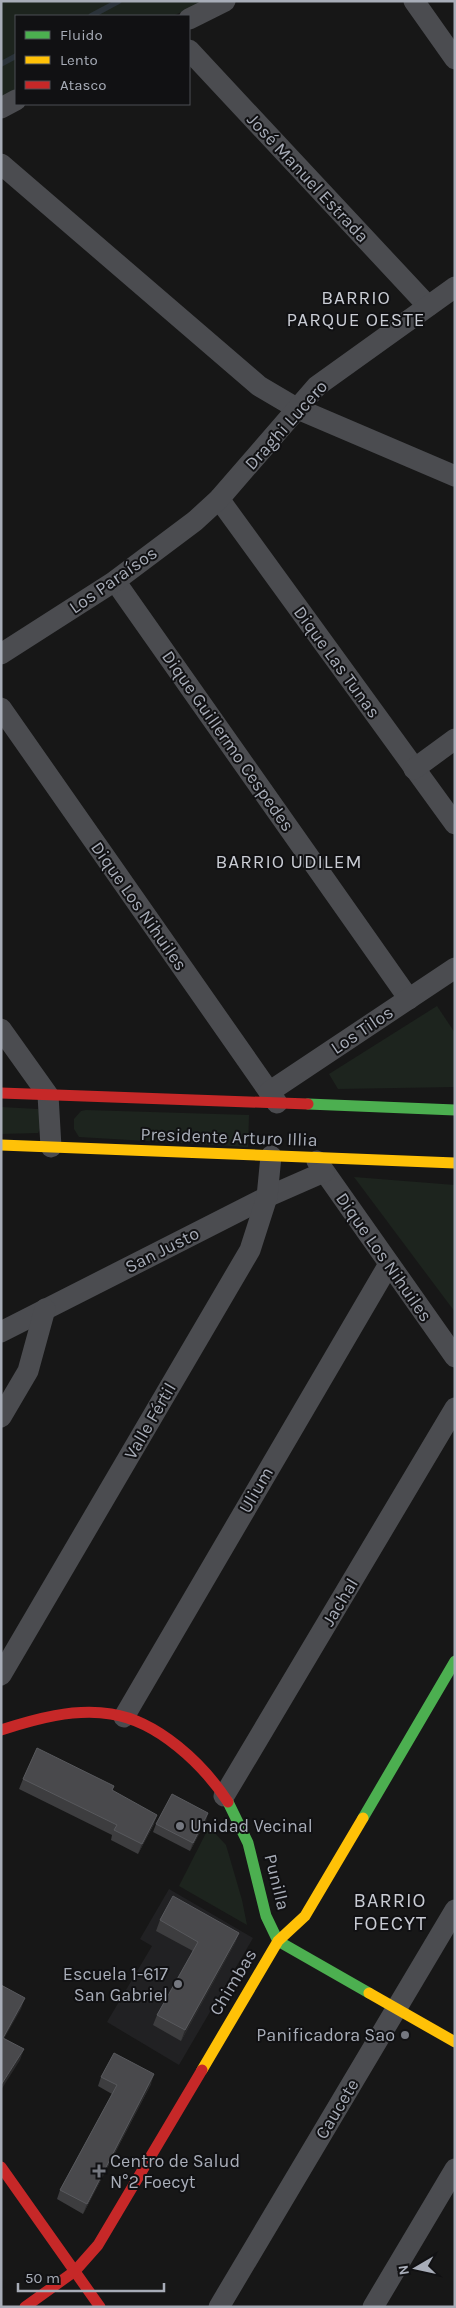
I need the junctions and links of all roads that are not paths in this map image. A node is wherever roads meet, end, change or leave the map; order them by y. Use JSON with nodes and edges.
{"nodes":[{"id":1,"x":225,"y":1,"type":"edge"},
{"id":2,"x":414,"y":1,"type":"edge"},
{"id":3,"x":190,"y":18,"type":"edge"},
{"id":4,"x":190,"y":51,"type":"edge"},
{"id":5,"x":455,"y":59,"type":"edge"},
{"id":6,"x":15,"y":101,"type":"edge"},
{"id":7,"x":1,"y":108,"type":"edge"},
{"id":8,"x":1,"y":164,"type":"edge"},
{"id":9,"x":455,"y":287,"type":"edge"},
{"id":10,"x":428,"y":306,"type":"junction"},
{"id":11,"x":298,"y":409,"type":"junction"},
{"id":12,"x":455,"y":476,"type":"edge"},
{"id":13,"x":219,"y":499,"type":"junction"},
{"id":14,"x":115,"y":581,"type":"junction"},
{"id":15,"x":1,"y":654,"type":"edge"},
{"id":16,"x":1,"y":708,"type":"edge"},
{"id":17,"x":455,"y":740,"type":"edge"},
{"id":18,"x":414,"y":769,"type":"junction"},
{"id":19,"x":455,"y":824,"type":"edge"},
{"id":20,"x":455,"y":968,"type":"edge"},
{"id":21,"x":409,"y":999,"type":"junction"},
{"id":22,"x":1,"y":1028,"type":"edge"},
{"id":23,"x":1,"y":1093,"type":"edge"},
{"id":24,"x":48,"y":1095,"type":"junction"},
{"id":25,"x":273,"y":1097,"type":"junction"},
{"id":26,"x":455,"y":1110,"type":"edge"},
{"id":27,"x":1,"y":1146,"type":"edge"},
{"id":28,"x":51,"y":1148,"type":"junction"},
{"id":29,"x":271,"y":1156,"type":"junction"},
{"id":30,"x":455,"y":1163,"type":"edge"},
{"id":31,"x":319,"y":1164,"type":"junction"},
{"id":32,"x":267,"y":1197,"type":"junction"},
{"id":33,"x":389,"y":1264,"type":"junction"},
{"id":34,"x":45,"y":1310,"type":"junction"},
{"id":35,"x":2,"y":1330,"type":"edge"},
{"id":36,"x":455,"y":1357,"type":"edge"},
{"id":37,"x":455,"y":1408,"type":"edge"},
{"id":38,"x":1,"y":1417,"type":"edge"},
{"id":39,"x":455,"y":1661,"type":"edge"},
{"id":40,"x":1,"y":1675,"type":"edge"},
{"id":41,"x":124,"y":1717,"type":"junction"},
{"id":42,"x":1,"y":1730,"type":"edge"},
{"id":43,"x":224,"y":1796,"type":"junction"},
{"id":44,"x":455,"y":1910,"type":"edge"},
{"id":45,"x":278,"y":1941,"type":"junction"},
{"id":46,"x":397,"y":2008,"type":"junction"},
{"id":47,"x":455,"y":2042,"type":"edge"},
{"id":48,"x":1,"y":2167,"type":"edge"},
{"id":49,"x":455,"y":2169,"type":"edge"},
{"id":50,"x":75,"y":2271,"type":"junction"},
{"id":51,"x":25,"y":2307,"type":"edge"},
{"id":52,"x":100,"y":2307,"type":"edge"},
{"id":53,"x":219,"y":2307,"type":"edge"},
{"id":54,"x":373,"y":2307,"type":"edge"}],
"edges":[{"from":1,"to":3,"type":"street"},
{"from":2,"to":5,"type":"street"},
{"from":4,"to":10,"type":"street","name":"José Manuel Estrada"},
{"from":6,"to":7,"type":"street"},
{"from":8,"to":11,"type":"street"},
{"from":9,"to":10,"type":"street","name":"Draghi Lucero"},
{"from":10,"to":11,"type":"street","name":"Draghi Lucero"},
{"from":11,"to":12,"type":"street"},
{"from":11,"to":13,"type":"street","name":"Draghi Lucero"},
{"from":13,"to":14,"type":"street","name":"Los Paraísos"},
{"from":13,"to":18,"type":"street","name":"Dique Las Tunas"},
{"from":14,"to":15,"type":"street","name":"Los Paraísos"},
{"from":14,"to":21,"type":"street","name":"Dique Guillermo Cespedes"},
{"from":16,"to":25,"type":"street","name":"Dique Los Nihuiles"},
{"from":17,"to":18,"type":"street"},
{"from":18,"to":19,"type":"street","name":"Dique Las Tunas"},
{"from":20,"to":21,"type":"street","name":"Los Tilos"},
{"from":21,"to":25,"type":"street","name":"Los Tilos"},
{"from":22,"to":24,"type":"street"},
{"from":23,"to":24,"type":"street","name":"Presidente Arturo Illia"},
{"from":24,"to":25,"type":"street","name":"Presidente Arturo Illia"},
{"from":24,"to":28,"type":"street"},
{"from":25,"to":26,"type":"street","name":"Presidente Arturo Illia"},
{"from":27,"to":28,"type":"street","name":"Presidente Arturo Illia"},
{"from":28,"to":29,"type":"street","name":"Presidente Arturo Illia"},
{"from":29,"to":31,"type":"street","name":"Presidente Arturo Illia"},
{"from":29,"to":32,"type":"street","name":"Valle Fértil"},
{"from":30,"to":31,"type":"street","name":"Presidente Arturo Illia"},
{"from":31,"to":32,"type":"street","name":"San Justo"},
{"from":31,"to":33,"type":"street","name":"Dique Los Nihuiles"},
{"from":32,"to":34,"type":"street","name":"San Justo"},
{"from":32,"to":40,"type":"street","name":"Valle Fértil"},
{"from":33,"to":36,"type":"street","name":"Dique Los Nihuiles"},
{"from":33,"to":41,"type":"street","name":"Ulium"},
{"from":34,"to":35,"type":"street","name":"San Justo"},
{"from":34,"to":38,"type":"street"},
{"from":37,"to":43,"type":"street","name":"Jachal"},
{"from":39,"to":45,"type":"street","name":"Chimbas"},
{"from":41,"to":42,"type":"street","name":"Punilla"},
{"from":41,"to":43,"type":"street","name":"Punilla"},
{"from":43,"to":45,"type":"street","name":"Punilla"},
{"from":44,"to":46,"type":"street","name":"Caucete"},
{"from":45,"to":46,"type":"street"},
{"from":45,"to":50,"type":"street","name":"Chimbas"},
{"from":46,"to":47,"type":"street"},
{"from":46,"to":53,"type":"street","name":"Caucete"},
{"from":48,"to":50,"type":"street"},
{"from":49,"to":54,"type":"street"},
{"from":50,"to":51,"type":"street","name":"Chimbas"},
{"from":50,"to":52,"type":"street"}]}
